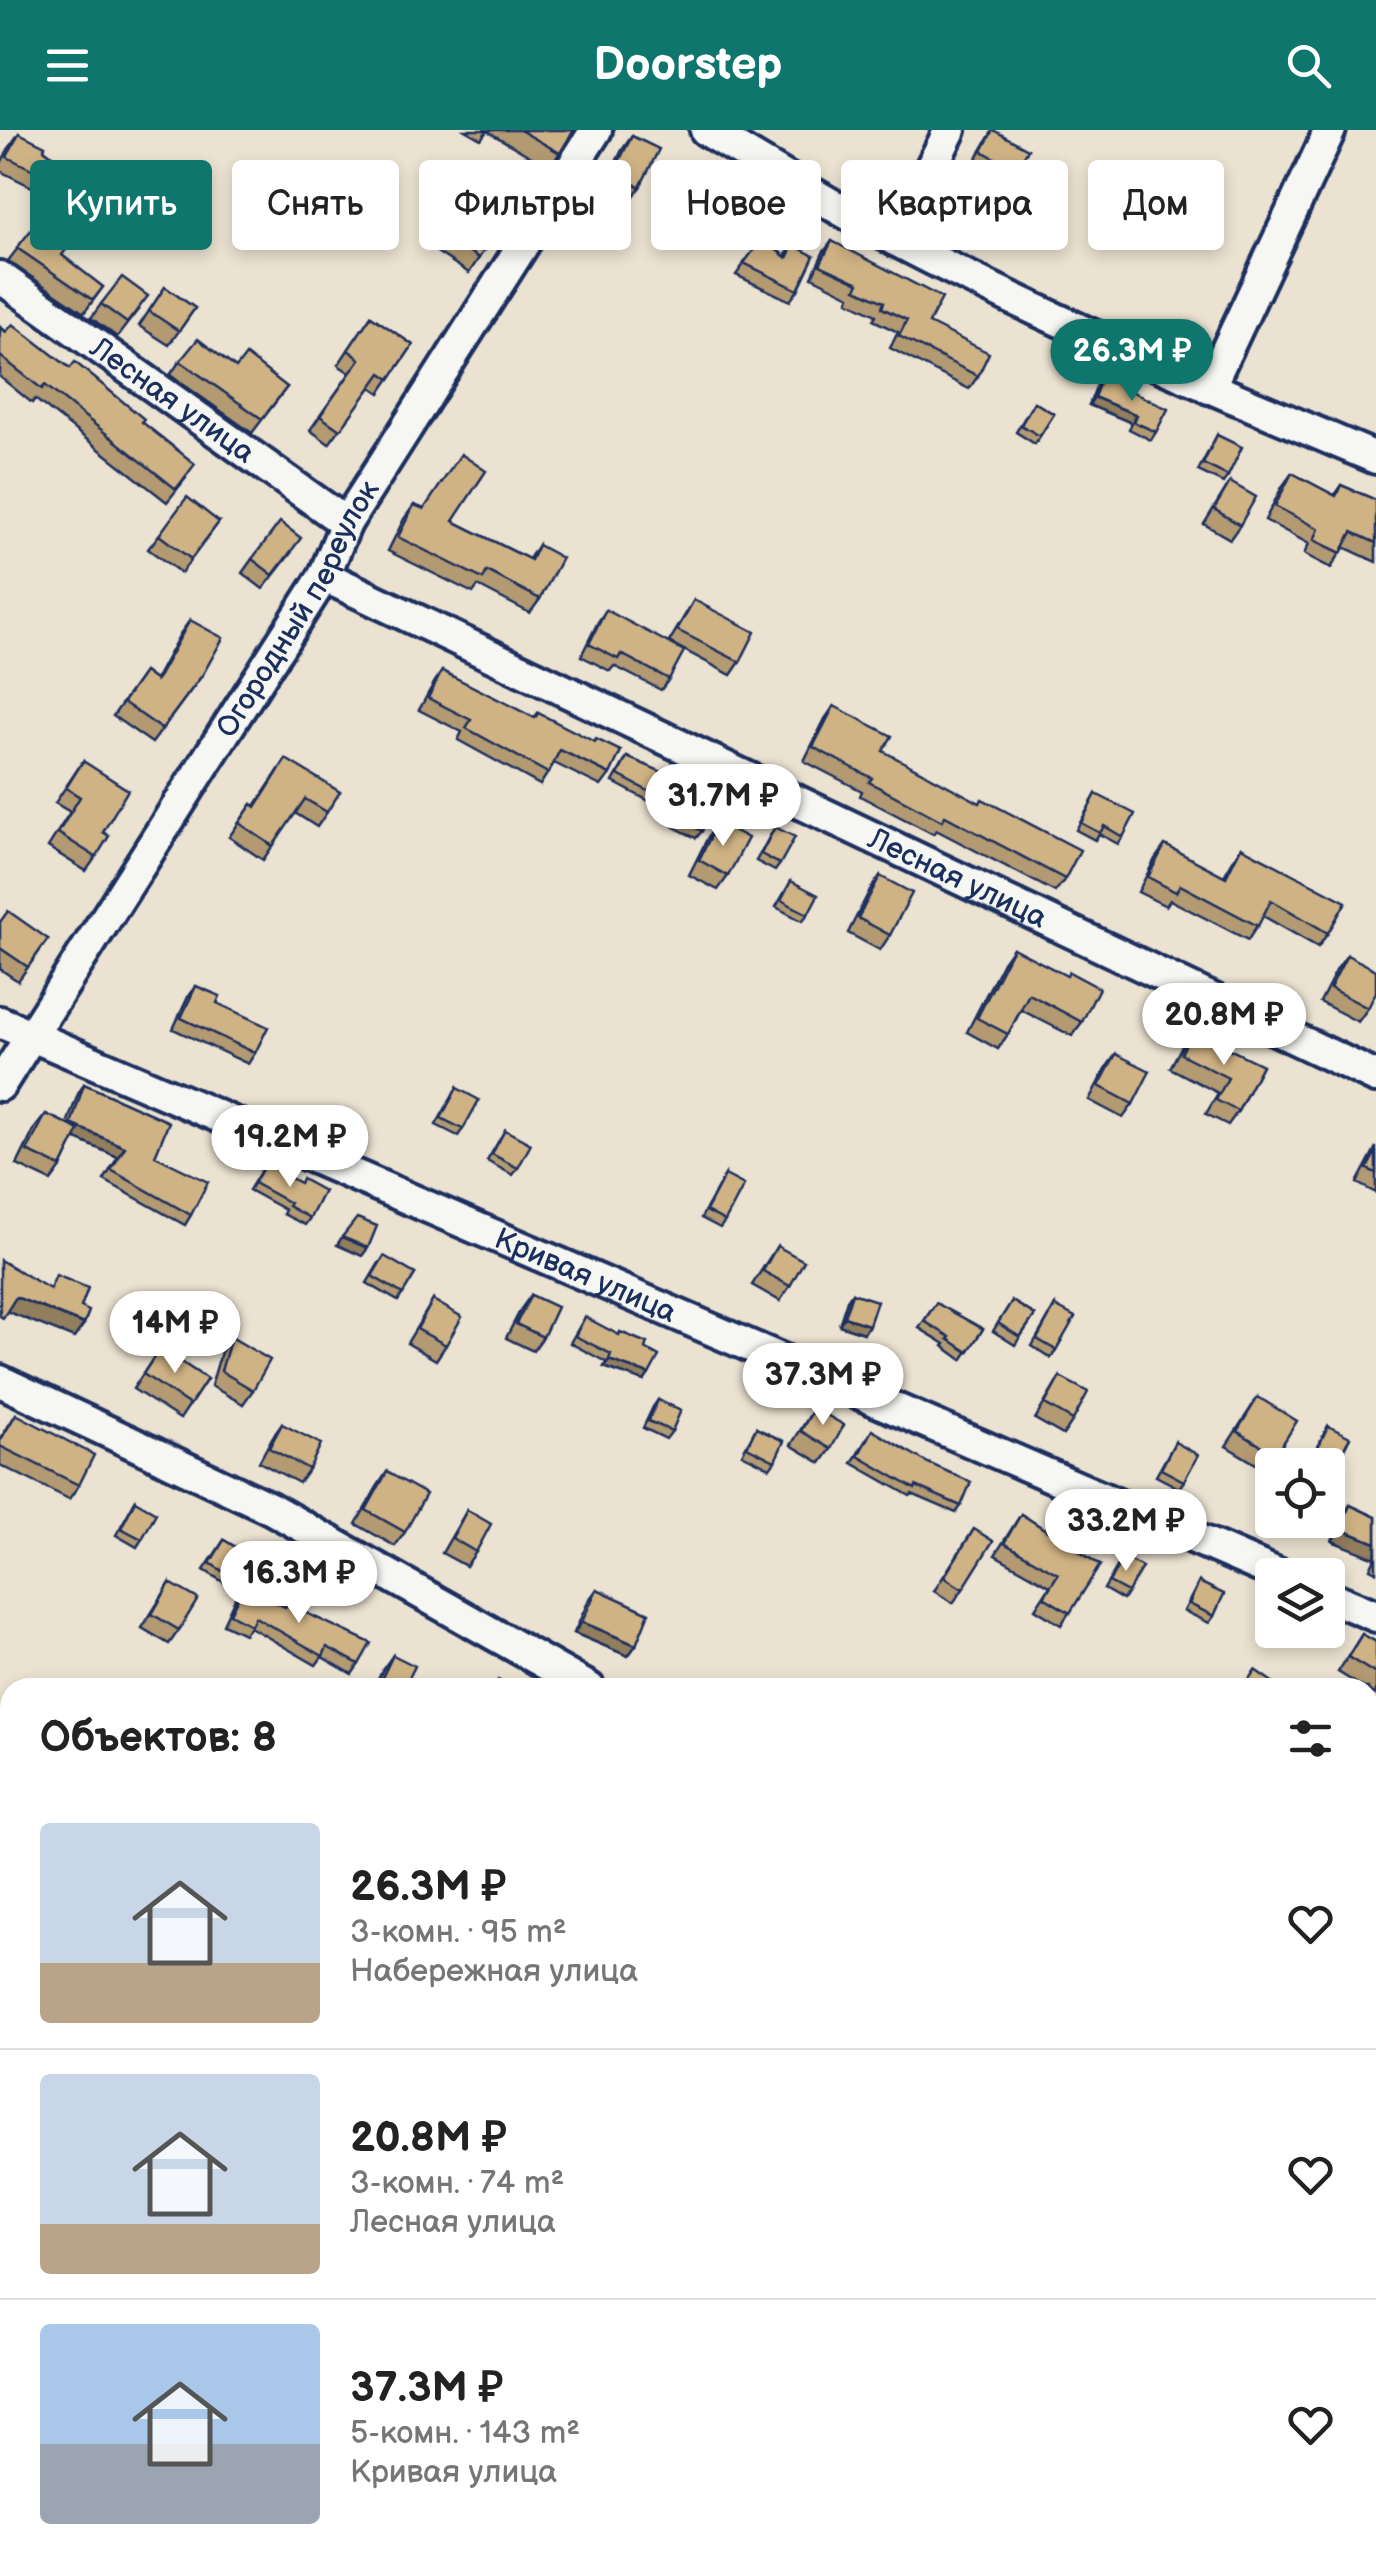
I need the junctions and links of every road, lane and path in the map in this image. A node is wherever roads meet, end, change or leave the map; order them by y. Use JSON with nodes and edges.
{"nodes":[{"id":1,"x":596,"y":130,"type":"edge"},
{"id":2,"x":706,"y":130,"type":"edge"},
{"id":3,"x":950,"y":130,"type":"edge"},
{"id":4,"x":1330,"y":130,"type":"edge"},
{"id":5,"x":935,"y":160,"type":"edge"},
{"id":6,"x":841,"y":209,"type":"edge"},
{"id":7,"x":916,"y":250,"type":"edge"},
{"id":8,"x":0,"y":277,"type":"edge"},
{"id":9,"x":1209,"y":388,"type":"junction"},
{"id":10,"x":1376,"y":458,"type":"edge"},
{"id":11,"x":346,"y":524,"type":"junction"},
{"id":12,"x":324,"y":576,"type":"junction"},
{"id":13,"x":0,"y":1022,"type":"edge"},
{"id":14,"x":32,"y":1036,"type":"junction"},
{"id":15,"x":1376,"y":1077,"type":"edge"},
{"id":16,"x":0,"y":1086,"type":"edge"},
{"id":17,"x":0,"y":1381,"type":"edge"},
{"id":18,"x":1255,"y":1564,"type":"edge"},
{"id":19,"x":1345,"y":1603,"type":"edge"},
{"id":20,"x":1376,"y":1616,"type":"edge"},
{"id":21,"x":571,"y":1678,"type":"edge"}],
"edges":[{"from":1,"to":11,"type":"street","name":"Огородный переулок"},
{"from":2,"to":6,"type":"street"},
{"from":3,"to":5,"type":"street"},
{"from":4,"to":9,"type":"street"},
{"from":7,"to":9,"type":"street"},
{"from":8,"to":11,"type":"street","name":"Лесная улица"},
{"from":9,"to":10,"type":"street"},
{"from":11,"to":12,"type":"street","name":"Огородный переулок"},
{"from":12,"to":14,"type":"street","name":"Огородный переулок"},
{"from":12,"to":15,"type":"street","name":"Лесная улица"},
{"from":13,"to":14,"type":"street","name":"Кривая улица"},
{"from":14,"to":16,"type":"street","name":"Огородный переулок"},
{"from":14,"to":18,"type":"street","name":"Кривая улица"},
{"from":17,"to":21,"type":"street"},
{"from":19,"to":20,"type":"street"}]}
